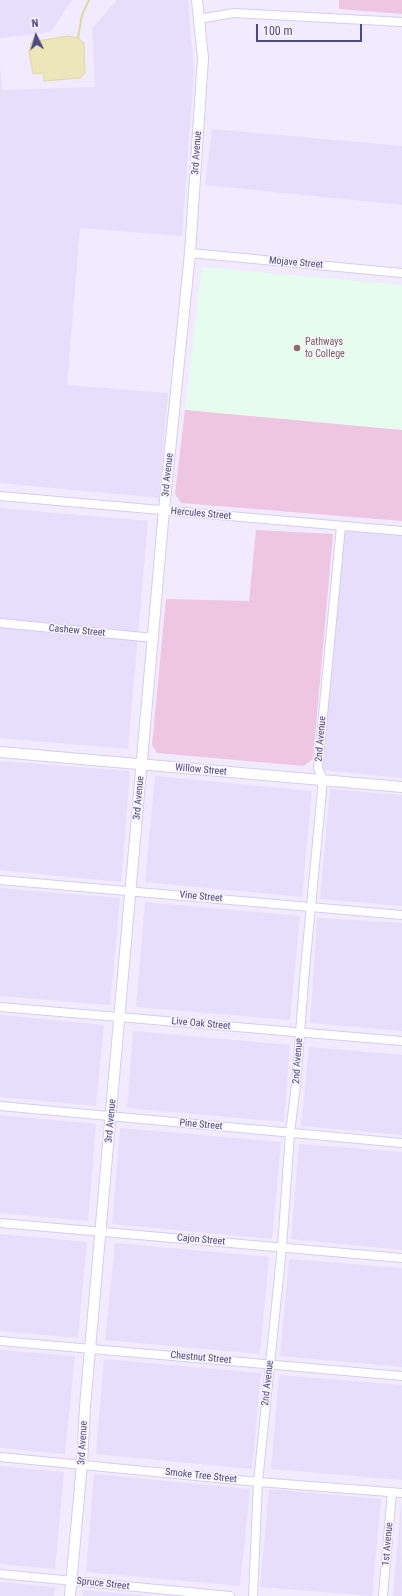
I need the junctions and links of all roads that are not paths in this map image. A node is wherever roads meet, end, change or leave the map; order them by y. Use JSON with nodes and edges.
{"nodes":[{"id":1,"x":198,"y":0,"type":"edge"},
{"id":2,"x":199,"y":19,"type":"junction"},
{"id":3,"x":402,"y":22,"type":"edge"},
{"id":4,"x":190,"y":253,"type":"junction"},
{"id":5,"x":402,"y":273,"type":"edge"},
{"id":6,"x":0,"y":496,"type":"edge"},
{"id":7,"x":164,"y":510,"type":"junction"},
{"id":8,"x":341,"y":526,"type":"junction"},
{"id":9,"x":402,"y":532,"type":"edge"},
{"id":10,"x":0,"y":623,"type":"edge"},
{"id":11,"x":154,"y":638,"type":"junction"},
{"id":12,"x":0,"y":752,"type":"edge"},
{"id":13,"x":142,"y":765,"type":"junction"},
{"id":14,"x":323,"y":780,"type":"junction"},
{"id":15,"x":402,"y":788,"type":"edge"},
{"id":16,"x":0,"y":880,"type":"edge"},
{"id":17,"x":131,"y":891,"type":"junction"},
{"id":18,"x":311,"y":907,"type":"junction"},
{"id":19,"x":402,"y":915,"type":"edge"},
{"id":20,"x":0,"y":1007,"type":"edge"},
{"id":21,"x":119,"y":1017,"type":"junction"},
{"id":22,"x":300,"y":1032,"type":"junction"},
{"id":23,"x":402,"y":1041,"type":"edge"},
{"id":24,"x":0,"y":1106,"type":"edge"},
{"id":25,"x":112,"y":1116,"type":"junction"},
{"id":26,"x":290,"y":1133,"type":"junction"},
{"id":27,"x":402,"y":1143,"type":"edge"},
{"id":28,"x":0,"y":1223,"type":"edge"},
{"id":29,"x":100,"y":1232,"type":"junction"},
{"id":30,"x":282,"y":1247,"type":"junction"},
{"id":31,"x":402,"y":1258,"type":"edge"},
{"id":32,"x":0,"y":1341,"type":"edge"},
{"id":33,"x":91,"y":1349,"type":"junction"},
{"id":34,"x":270,"y":1364,"type":"junction"},
{"id":35,"x":402,"y":1376,"type":"edge"},
{"id":36,"x":0,"y":1457,"type":"edge"},
{"id":37,"x":82,"y":1464,"type":"junction"},
{"id":38,"x":258,"y":1482,"type":"junction"},
{"id":39,"x":392,"y":1492,"type":"junction"},
{"id":40,"x":402,"y":1493,"type":"edge"},
{"id":41,"x":0,"y":1574,"type":"edge"},
{"id":42,"x":72,"y":1581,"type":"junction"},
{"id":43,"x":70,"y":1596,"type":"edge"},
{"id":44,"x":230,"y":1596,"type":"edge"},
{"id":45,"x":253,"y":1596,"type":"edge"},
{"id":46,"x":383,"y":1596,"type":"edge"}],
"edges":[{"from":1,"to":2,"type":"street","name":"3rd Avenue"},
{"from":2,"to":3,"type":"street"},
{"from":2,"to":4,"type":"street","name":"3rd Avenue"},
{"from":4,"to":5,"type":"street","name":"Mojave Street"},
{"from":4,"to":7,"type":"street","name":"3rd Avenue"},
{"from":6,"to":7,"type":"street","name":"Hercules Street"},
{"from":7,"to":8,"type":"street","name":"Hercules Street"},
{"from":7,"to":11,"type":"street","name":"3rd Avenue"},
{"from":8,"to":9,"type":"street","name":"Hercules Street"},
{"from":8,"to":14,"type":"street","name":"2nd Avenue"},
{"from":10,"to":11,"type":"street","name":"Cashew Street"},
{"from":11,"to":13,"type":"street","name":"3rd Avenue"},
{"from":12,"to":13,"type":"street","name":"Willow Street"},
{"from":13,"to":14,"type":"street","name":"Willow Street"},
{"from":13,"to":17,"type":"street","name":"3rd Avenue"},
{"from":14,"to":15,"type":"street","name":"Willow Street"},
{"from":14,"to":18,"type":"street","name":"2nd Avenue"},
{"from":16,"to":17,"type":"street","name":"Vine Street"},
{"from":17,"to":18,"type":"street","name":"Vine Street"},
{"from":17,"to":21,"type":"street","name":"3rd Avenue"},
{"from":18,"to":19,"type":"street","name":"Vine Street"},
{"from":18,"to":22,"type":"street","name":"2nd Avenue"},
{"from":20,"to":21,"type":"street","name":"Live Oak Street"},
{"from":21,"to":22,"type":"street","name":"Live Oak Street"},
{"from":21,"to":25,"type":"street","name":"3rd Avenue"},
{"from":22,"to":23,"type":"street","name":"Live Oak Street"},
{"from":22,"to":26,"type":"street","name":"2nd Avenue"},
{"from":24,"to":25,"type":"street","name":"Pine Street"},
{"from":25,"to":26,"type":"street","name":"Pine Street"},
{"from":25,"to":29,"type":"street","name":"3rd Avenue"},
{"from":26,"to":27,"type":"street","name":"Pine Street"},
{"from":26,"to":30,"type":"street","name":"2nd Avenue"},
{"from":28,"to":29,"type":"street","name":"Cajon Street"},
{"from":29,"to":30,"type":"street","name":"Cajon Street"},
{"from":29,"to":33,"type":"street","name":"3rd Avenue"},
{"from":30,"to":31,"type":"street","name":"Cajon Street"},
{"from":30,"to":34,"type":"street","name":"2nd Avenue"},
{"from":32,"to":33,"type":"street","name":"Chestnut Street"},
{"from":33,"to":34,"type":"street","name":"Chestnut Street"},
{"from":33,"to":37,"type":"street","name":"3rd Avenue"},
{"from":34,"to":35,"type":"street","name":"Chestnut Street"},
{"from":34,"to":38,"type":"street","name":"2nd Avenue"},
{"from":36,"to":37,"type":"street","name":"Smoke Tree Street"},
{"from":37,"to":38,"type":"street","name":"Smoke Tree Street"},
{"from":37,"to":42,"type":"street","name":"3rd Avenue"},
{"from":38,"to":39,"type":"street","name":"Smoke Tree Street"},
{"from":38,"to":45,"type":"street","name":"2nd Avenue"},
{"from":39,"to":40,"type":"street","name":"Smoke Tree Street"},
{"from":39,"to":46,"type":"street","name":"1st Avenue"},
{"from":41,"to":42,"type":"street","name":"Spruce Street"},
{"from":42,"to":43,"type":"street","name":"3rd Avenue"},
{"from":42,"to":44,"type":"street","name":"Spruce Street"}]}
